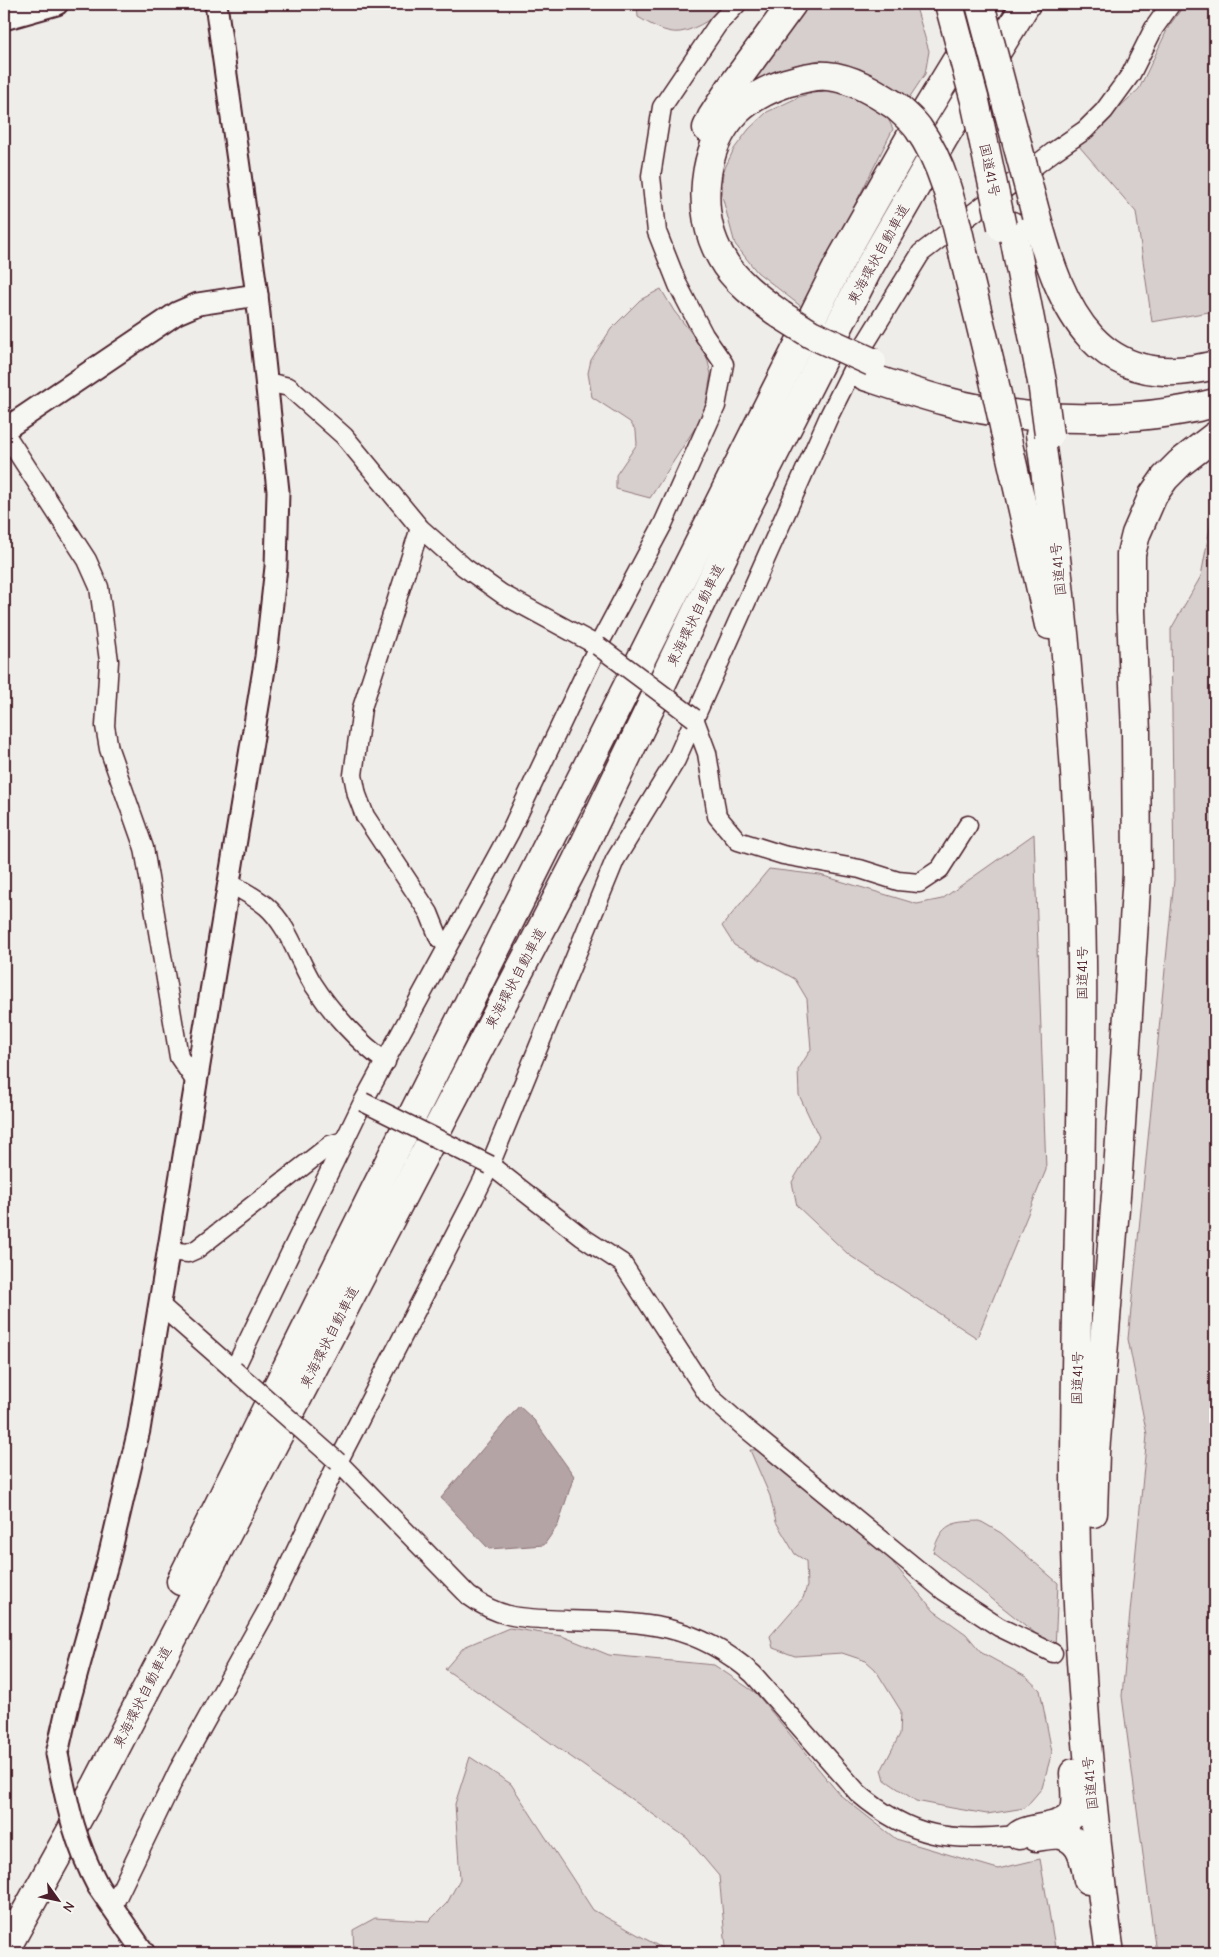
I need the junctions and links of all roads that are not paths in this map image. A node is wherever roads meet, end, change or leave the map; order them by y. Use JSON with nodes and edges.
{"nodes":[{"id":1,"x":57,"y":4,"type":"edge"},
{"id":2,"x":216,"y":4,"type":"edge"},
{"id":3,"x":737,"y":4,"type":"edge"},
{"id":4,"x":792,"y":4,"type":"edge"},
{"id":5,"x":949,"y":4,"type":"edge"},
{"id":6,"x":958,"y":4,"type":"edge"},
{"id":7,"x":980,"y":4,"type":"edge"},
{"id":8,"x":991,"y":4,"type":"edge"},
{"id":9,"x":1026,"y":4,"type":"edge"},
{"id":10,"x":1171,"y":4,"type":"edge"},
{"id":11,"x":4,"y":19,"type":"edge"},
{"id":12,"x":1007,"y":227,"type":"junction"},
{"id":13,"x":257,"y":295,"type":"junction"},
{"id":14,"x":778,"y":323,"type":"junction"},
{"id":15,"x":1215,"y":365,"type":"edge"},
{"id":16,"x":869,"y":369,"type":"junction"},
{"id":17,"x":267,"y":382,"type":"junction"},
{"id":18,"x":1215,"y":385,"type":"edge"},
{"id":19,"x":1215,"y":403,"type":"edge"},
{"id":20,"x":4,"y":431,"type":"edge"},
{"id":21,"x":1045,"y":435,"type":"junction"},
{"id":22,"x":1215,"y":436,"type":"edge"},
{"id":23,"x":420,"y":528,"type":"junction"},
{"id":24,"x":598,"y":646,"type":"junction"},
{"id":25,"x":694,"y":718,"type":"junction"},
{"id":26,"x":968,"y":825,"type":"dead end"},
{"id":27,"x":1080,"y":874,"type":"junction"},
{"id":28,"x":230,"y":883,"type":"junction"},
{"id":29,"x":447,"y":945,"type":"junction"},
{"id":30,"x":386,"y":1062,"type":"junction"},
{"id":31,"x":196,"y":1082,"type":"junction"},
{"id":32,"x":363,"y":1102,"type":"junction"},
{"id":33,"x":344,"y":1141,"type":"junction"},
{"id":34,"x":490,"y":1165,"type":"junction"},
{"id":35,"x":168,"y":1251,"type":"junction"},
{"id":36,"x":160,"y":1305,"type":"junction"},
{"id":37,"x":234,"y":1370,"type":"junction"},
{"id":38,"x":338,"y":1462,"type":"junction"},
{"id":39,"x":1086,"y":1576,"type":"junction"},
{"id":40,"x":1078,"y":1618,"type":"junction"},
{"id":41,"x":1053,"y":1653,"type":"dead end"},
{"id":42,"x":1019,"y":1835,"type":"junction"},
{"id":43,"x":112,"y":1908,"type":"junction"},
{"id":44,"x":4,"y":1945,"type":"edge"},
{"id":45,"x":4,"y":1952,"type":"edge"},
{"id":46,"x":144,"y":1953,"type":"edge"},
{"id":47,"x":1101,"y":1953,"type":"edge"},
{"id":48,"x":1110,"y":1953,"type":"edge"},
{"id":49,"x":1118,"y":1953,"type":"edge"}],
"edges":[{"from":1,"to":11,"type":"street"},
{"from":2,"to":13,"type":"street"},
{"from":3,"to":24,"type":"street"},
{"from":4,"to":14,"type":"highway"},
{"from":5,"to":12,"type":"highway","name":"国道41号","bridge":true},
{"from":6,"to":12,"type":"highway","name":"国道41号"},
{"from":7,"to":15,"type":"highway","bridge":true},
{"from":8,"to":44,"type":"highway","name":"東海環状自動車道"},
{"from":9,"to":45,"type":"highway","name":"東海環状自動車道"},
{"from":10,"to":25,"type":"street"},
{"from":12,"to":21,"type":"highway","name":"国道41号"},
{"from":13,"to":17,"type":"street"},
{"from":13,"to":20,"type":"street"},
{"from":14,"to":16,"type":"highway"},
{"from":14,"to":27,"type":"highway","bridge":true},
{"from":16,"to":18,"type":"highway"},
{"from":16,"to":19,"type":"highway"},
{"from":17,"to":23,"type":"street"},
{"from":17,"to":28,"type":"street"},
{"from":20,"to":31,"type":"street"},
{"from":21,"to":27,"type":"highway","name":"国道41号"},
{"from":21,"to":39,"type":"highway","name":"国道41号"},
{"from":22,"to":39,"type":"highway"},
{"from":23,"to":24,"type":"street"},
{"from":23,"to":29,"type":"street"},
{"from":24,"to":25,"type":"street","bridge":true},
{"from":24,"to":29,"type":"street"},
{"from":25,"to":26,"type":"street"},
{"from":25,"to":34,"type":"street"},
{"from":27,"to":40,"type":"highway","name":"国道41号"},
{"from":28,"to":30,"type":"street"},
{"from":28,"to":31,"type":"street"},
{"from":29,"to":30,"type":"street"},
{"from":30,"to":32,"type":"street"},
{"from":31,"to":35,"type":"street"},
{"from":32,"to":33,"type":"street"},
{"from":32,"to":34,"type":"street","bridge":true},
{"from":33,"to":35,"type":"street"},
{"from":33,"to":37,"type":"street"},
{"from":34,"to":38,"type":"street"},
{"from":34,"to":41,"type":"street"},
{"from":35,"to":36,"type":"street"},
{"from":36,"to":37,"type":"street"},
{"from":36,"to":43,"type":"street","bridge":true},
{"from":37,"to":38,"type":"street","bridge":true},
{"from":38,"to":42,"type":"street"},
{"from":38,"to":43,"type":"street"},
{"from":39,"to":49,"type":"highway","name":"国道41号"},
{"from":40,"to":42,"type":"highway"},
{"from":40,"to":48,"type":"highway","name":"国道41号"},
{"from":42,"to":47,"type":"highway"},
{"from":43,"to":46,"type":"street"}]}
